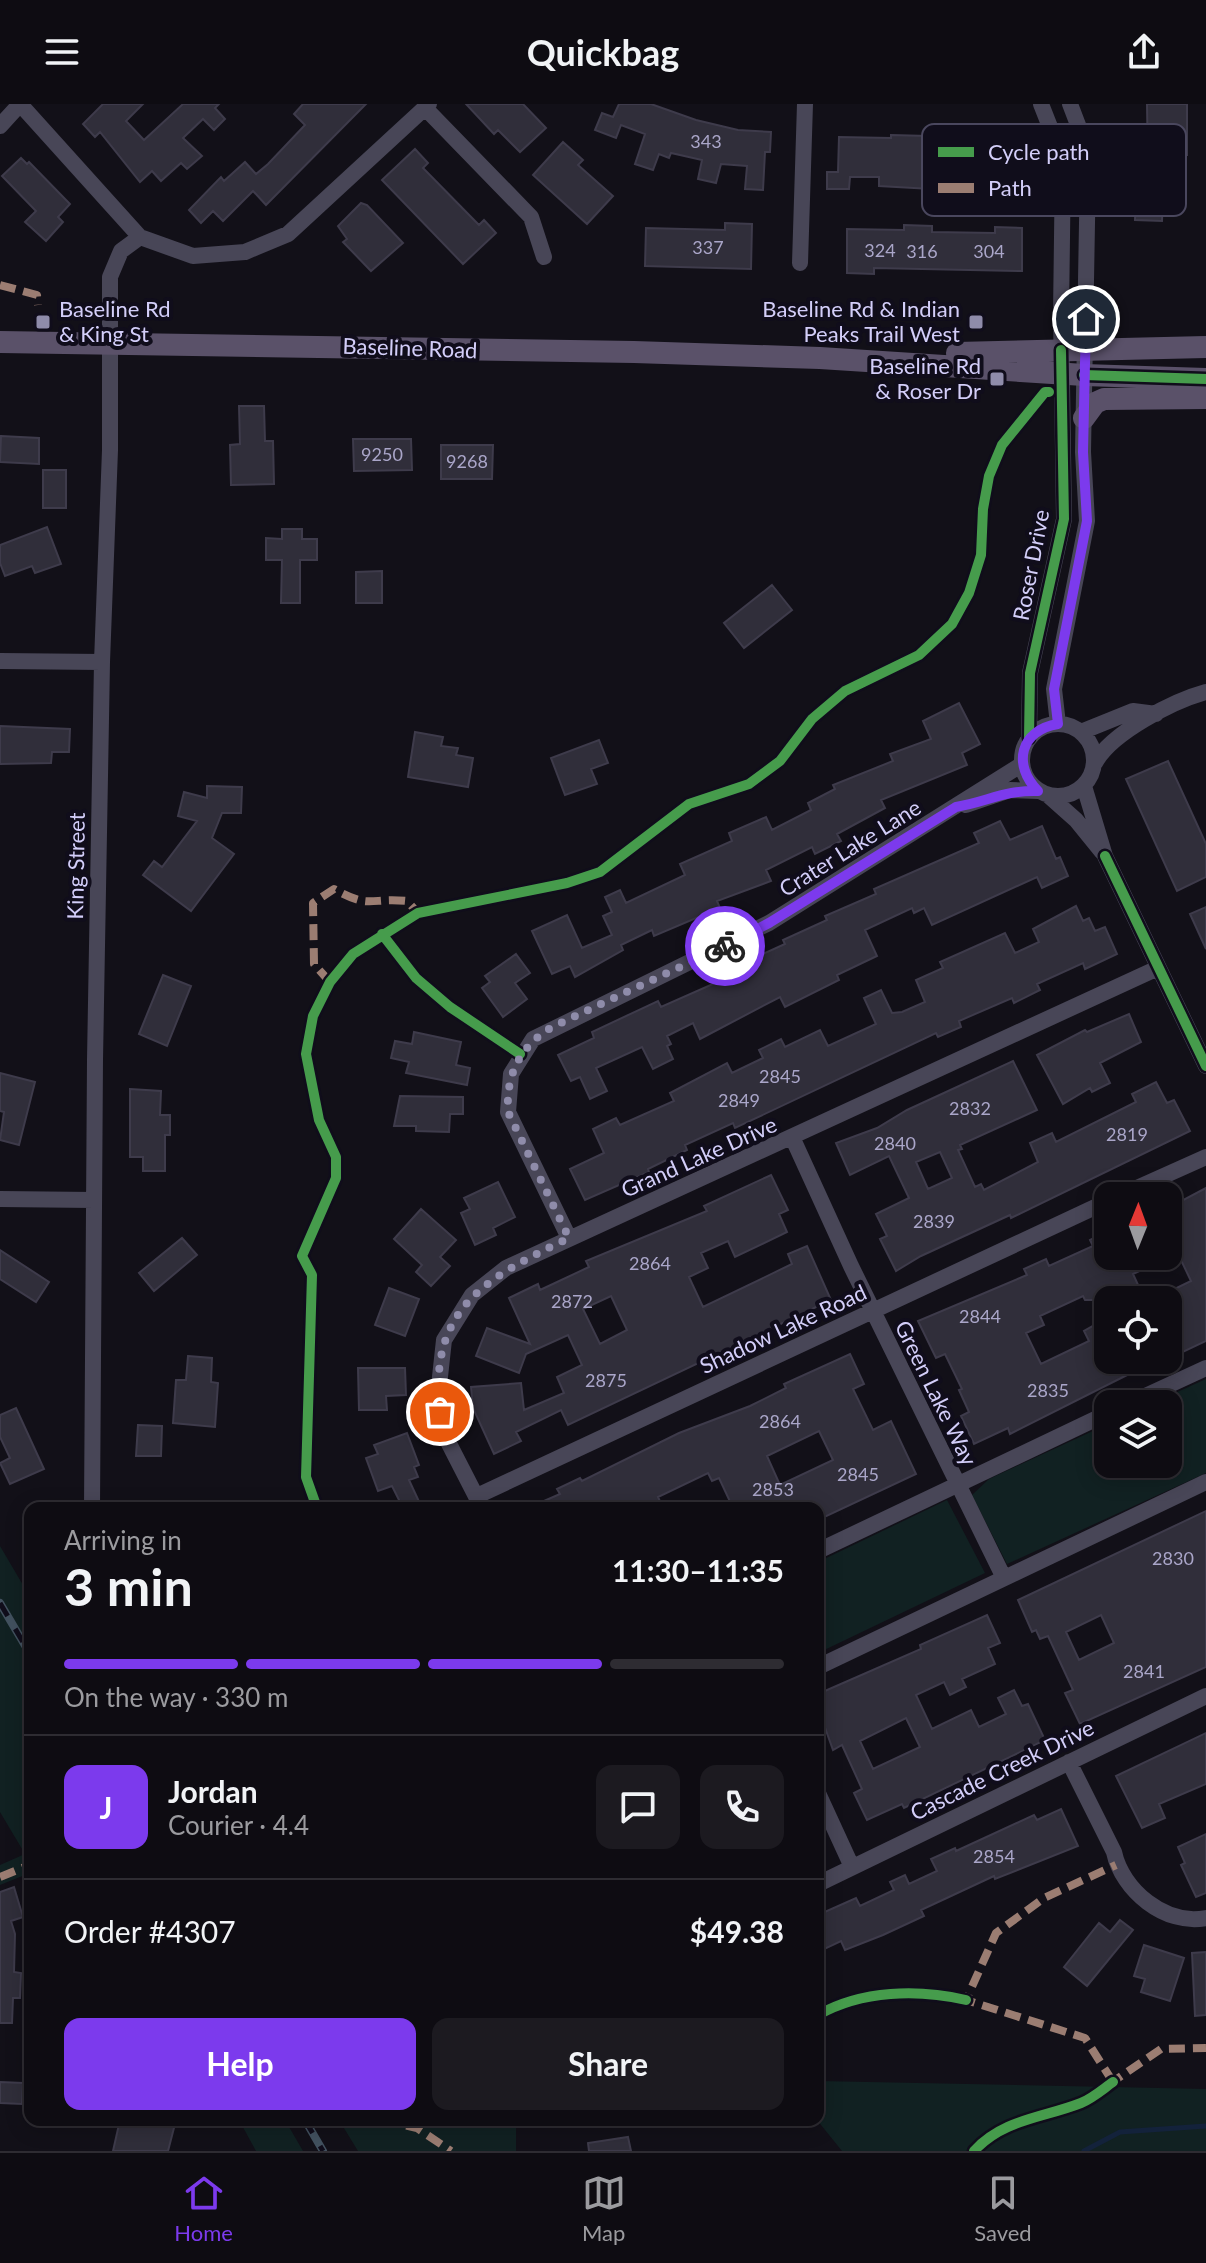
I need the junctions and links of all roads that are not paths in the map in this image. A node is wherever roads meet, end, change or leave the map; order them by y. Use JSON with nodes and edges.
{"nodes":[{"id":1,"x":20,"y":104,"type":"edge"},
{"id":2,"x":805,"y":104,"type":"edge"},
{"id":3,"x":1041,"y":104,"type":"edge"},
{"id":4,"x":1070,"y":104,"type":"edge"},
{"id":5,"x":427,"y":106,"type":"edge"},
{"id":6,"x":1049,"y":124,"type":"edge"},
{"id":7,"x":1078,"y":124,"type":"edge"},
{"id":8,"x":0,"y":126,"type":"edge"},
{"id":9,"x":1065,"y":216,"type":"edge"},
{"id":10,"x":1087,"y":216,"type":"edge"},
{"id":11,"x":140,"y":237,"type":"junction"},
{"id":12,"x":544,"y":257,"type":"dead end"},
{"id":13,"x":800,"y":263,"type":"dead end"},
{"id":14,"x":0,"y":342,"type":"edge"},
{"id":15,"x":112,"y":343,"type":"junction"},
{"id":16,"x":1206,"y":347,"type":"edge"},
{"id":17,"x":1086,"y":349,"type":"junction"},
{"id":18,"x":1069,"y":366,"type":"junction"},
{"id":19,"x":1206,"y":379,"type":"edge"},
{"id":20,"x":1206,"y":398,"type":"edge"},
{"id":21,"x":1084,"y":418,"type":"junction"},
{"id":22,"x":0,"y":661,"type":"edge"},
{"id":23,"x":102,"y":662,"type":"junction"},
{"id":24,"x":1206,"y":692,"type":"edge"},
{"id":25,"x":1156,"y":714,"type":"junction"},
{"id":26,"x":1058,"y":724,"type":"junction"},
{"id":27,"x":1081,"y":732,"type":"junction"},
{"id":28,"x":1029,"y":738,"type":"junction"},
{"id":29,"x":1095,"y":763,"type":"junction"},
{"id":30,"x":1021,"y":765,"type":"junction"},
{"id":31,"x":1084,"y":786,"type":"junction"},
{"id":32,"x":1044,"y":794,"type":"junction"},
{"id":33,"x":956,"y":807,"type":"junction"},
{"id":34,"x":1105,"y":856,"type":"junction"},
{"id":35,"x":1158,"y":968,"type":"junction"},
{"id":36,"x":1206,"y":1066,"type":"edge"},
{"id":37,"x":793,"y":1139,"type":"junction"},
{"id":38,"x":1206,"y":1157,"type":"edge"},
{"id":39,"x":1150,"y":1182,"type":"edge"},
{"id":40,"x":0,"y":1199,"type":"edge"},
{"id":41,"x":94,"y":1200,"type":"junction"},
{"id":42,"x":1094,"y":1207,"type":"edge"},
{"id":43,"x":569,"y":1238,"type":"junction"},
{"id":44,"x":872,"y":1310,"type":"junction"},
{"id":45,"x":1206,"y":1368,"type":"edge"},
{"id":46,"x":1158,"y":1390,"type":"edge"},
{"id":47,"x":1094,"y":1420,"type":"edge"},
{"id":48,"x":1206,"y":1482,"type":"edge"},
{"id":49,"x":956,"y":1484,"type":"junction"},
{"id":50,"x":92,"y":1502,"type":"edge"},
{"id":51,"x":480,"y":1502,"type":"edge"},
{"id":52,"x":824,"y":1548,"type":"edge"},
{"id":53,"x":1004,"y":1578,"type":"junction"},
{"id":54,"x":824,"y":1664,"type":"edge"},
{"id":55,"x":1206,"y":1696,"type":"edge"},
{"id":56,"x":1069,"y":1762,"type":"junction"},
{"id":57,"x":824,"y":1806,"type":"edge"},
{"id":58,"x":852,"y":1867,"type":"junction"},
{"id":59,"x":824,"y":1881,"type":"edge"},
{"id":60,"x":1206,"y":1918,"type":"edge"}],
"edges":[{"from":1,"to":8,"type":"street"},
{"from":1,"to":11,"type":"street"},
{"from":2,"to":13,"type":"street"},
{"from":3,"to":6,"type":"street"},
{"from":4,"to":7,"type":"street"},
{"from":5,"to":11,"type":"street"},
{"from":5,"to":12,"type":"street"},
{"from":9,"to":18,"type":"street"},
{"from":10,"to":17,"type":"street"},
{"from":11,"to":15,"type":"street","name":"King Street"},
{"from":14,"to":15,"type":"main road","name":"Baseline Road"},
{"from":15,"to":18,"type":"main road","name":"Baseline Road"},
{"from":15,"to":23,"type":"street","name":"King Street"},
{"from":16,"to":17,"type":"main road","name":"Baseline Road"},
{"from":17,"to":18,"type":"main road","name":"Baseline Road"},
{"from":18,"to":19,"type":"main road","name":"Baseline Road"},
{"from":18,"to":21,"type":"street","name":"Roser Drive"},
{"from":18,"to":28,"type":"street","name":"Roser Drive"},
{"from":20,"to":21,"type":"main road"},
{"from":21,"to":26,"type":"street","name":"Roser Drive"},
{"from":22,"to":23,"type":"street"},
{"from":23,"to":41,"type":"street","name":"King Street"},
{"from":24,"to":25,"type":"street"},
{"from":25,"to":27,"type":"street"},
{"from":25,"to":29,"type":"street"},
{"from":26,"to":27,"type":"street"},
{"from":26,"to":28,"type":"street"},
{"from":27,"to":29,"type":"street"},
{"from":28,"to":30,"type":"street"},
{"from":29,"to":31,"type":"street"},
{"from":30,"to":32,"type":"street"},
{"from":30,"to":33,"type":"street","name":"Crater Lake Lane"},
{"from":31,"to":32,"type":"street"},
{"from":31,"to":34,"type":"street"},
{"from":32,"to":33,"type":"street","name":"Crater Lake Lane"},
{"from":32,"to":34,"type":"street"},
{"from":33,"to":43,"type":"street","name":"Crater Lake Lane"},
{"from":34,"to":35,"type":"street"},
{"from":35,"to":36,"type":"street"},
{"from":35,"to":37,"type":"street","name":"Grand Lake Drive"},
{"from":37,"to":43,"type":"street","name":"Grand Lake Drive"},
{"from":37,"to":44,"type":"street","name":"Green Lake Way"},
{"from":38,"to":39,"type":"street"},
{"from":40,"to":41,"type":"street"},
{"from":41,"to":50,"type":"street","name":"King Street"},
{"from":42,"to":44,"type":"street","name":"Shadow Lake Road"},
{"from":43,"to":51,"type":"street","name":"Grand Lake Drive"},
{"from":44,"to":49,"type":"street","name":"Green Lake Way"},
{"from":44,"to":51,"type":"street","name":"Shadow Lake Road"},
{"from":45,"to":46,"type":"street"},
{"from":47,"to":49,"type":"street"},
{"from":48,"to":53,"type":"street"},
{"from":49,"to":52,"type":"street"},
{"from":49,"to":53,"type":"street","name":"Green Lake Way"},
{"from":53,"to":54,"type":"street"},
{"from":55,"to":56,"type":"street","name":"Cascade Creek Drive"},
{"from":56,"to":58,"type":"street","name":"Cascade Creek Drive"},
{"from":56,"to":60,"type":"street"},
{"from":57,"to":58,"type":"street"},
{"from":58,"to":59,"type":"street","name":"Cascade Creek Drive"}]}
